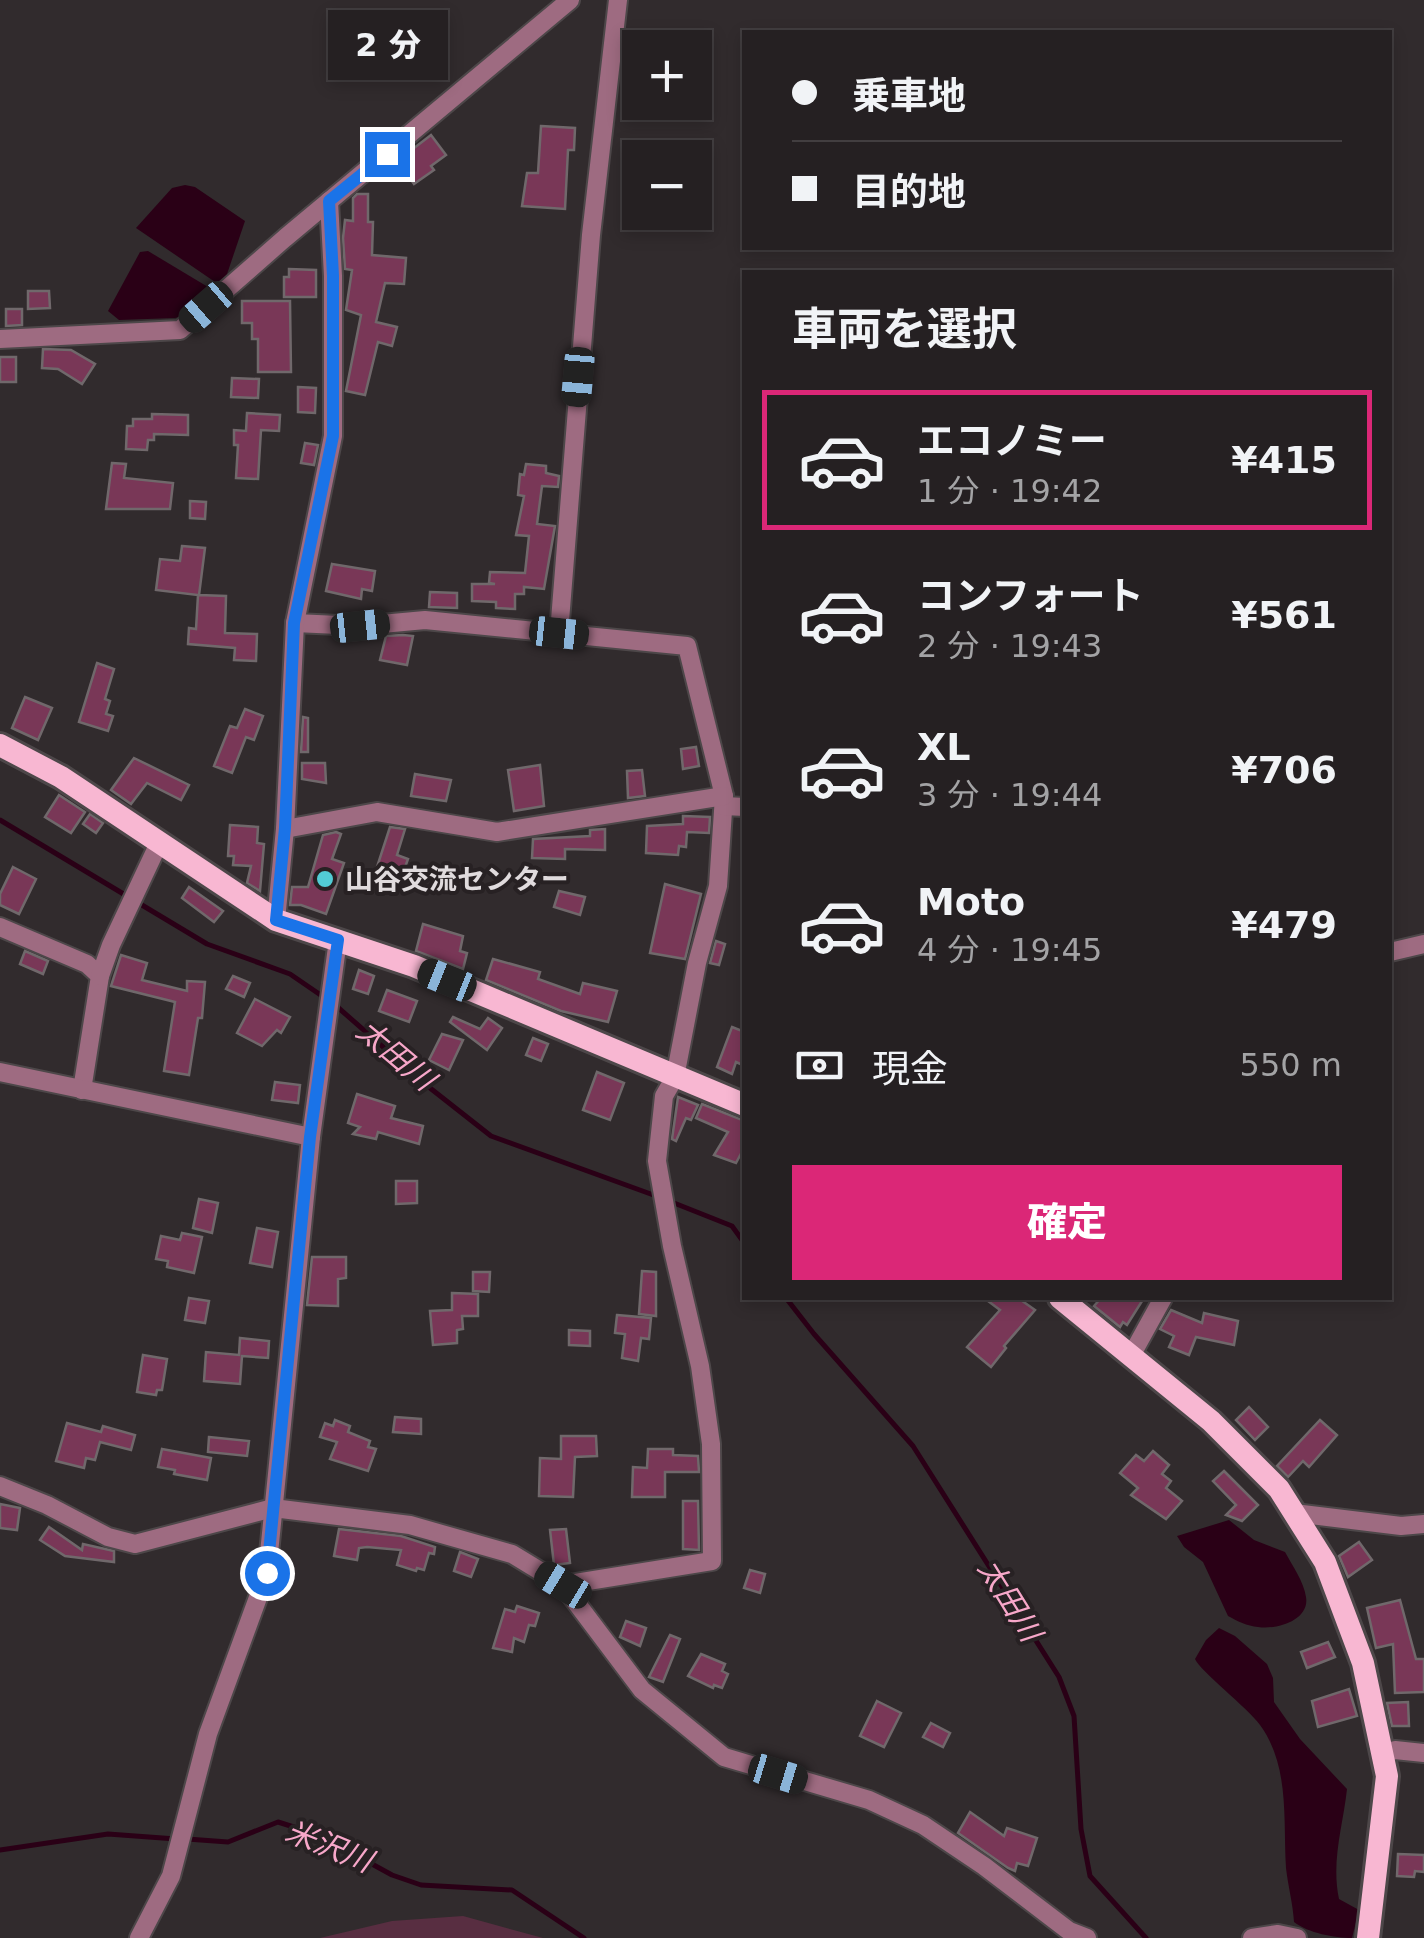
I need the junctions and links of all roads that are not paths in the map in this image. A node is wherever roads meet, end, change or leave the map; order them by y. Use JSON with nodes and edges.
{"nodes":[{"id":1,"x":570,"y":0,"type":"edge"},
{"id":2,"x":618,"y":0,"type":"edge"},
{"id":3,"x":329,"y":201,"type":"junction"},
{"id":4,"x":0,"y":339,"type":"edge"},
{"id":5,"x":294,"y":623,"type":"junction"},
{"id":6,"x":559,"y":633,"type":"junction"},
{"id":7,"x":0,"y":745,"type":"edge"},
{"id":8,"x":724,"y":801,"type":"junction"},
{"id":9,"x":742,"y":806,"type":"edge"},
{"id":10,"x":285,"y":828,"type":"junction"},
{"id":11,"x":159,"y":843,"type":"junction"},
{"id":12,"x":276,"y":920,"type":"junction"},
{"id":13,"x":0,"y":927,"type":"edge"},
{"id":14,"x":338,"y":940,"type":"junction"},
{"id":15,"x":1424,"y":944,"type":"edge"},
{"id":16,"x":1392,"y":952,"type":"edge"},
{"id":17,"x":100,"y":976,"type":"junction"},
{"id":18,"x":0,"y":1072,"type":"edge"},
{"id":19,"x":675,"y":1076,"type":"junction"},
{"id":20,"x":82,"y":1090,"type":"junction"},
{"id":21,"x":742,"y":1104,"type":"edge"},
{"id":22,"x":310,"y":1137,"type":"junction"},
{"id":23,"x":1062,"y":1300,"type":"edge"},
{"id":24,"x":1163,"y":1300,"type":"edge"},
{"id":25,"x":1131,"y":1356,"type":"junction"},
{"id":26,"x":0,"y":1486,"type":"edge"},
{"id":27,"x":273,"y":1508,"type":"junction"},
{"id":28,"x":1294,"y":1513,"type":"junction"},
{"id":29,"x":1424,"y":1524,"type":"edge"},
{"id":30,"x":563,"y":1585,"type":"junction"},
{"id":31,"x":1424,"y":1753,"type":"edge"},
{"id":32,"x":1383,"y":1754,"type":"junction"},
{"id":33,"x":139,"y":1938,"type":"edge"},
{"id":34,"x":1087,"y":1938,"type":"edge"},
{"id":35,"x":1252,"y":1938,"type":"edge"},
{"id":36,"x":1297,"y":1938,"type":"edge"},
{"id":37,"x":1368,"y":1938,"type":"edge"}],
"edges":[{"from":1,"to":3,"type":"street"},
{"from":2,"to":6,"type":"street"},
{"from":3,"to":4,"type":"street"},
{"from":3,"to":5,"type":"street"},
{"from":5,"to":6,"type":"street"},
{"from":5,"to":10,"type":"street"},
{"from":6,"to":8,"type":"street"},
{"from":7,"to":11,"type":"main road"},
{"from":8,"to":9,"type":"street"},
{"from":8,"to":10,"type":"street"},
{"from":8,"to":19,"type":"street"},
{"from":10,"to":12,"type":"street"},
{"from":11,"to":12,"type":"main road"},
{"from":11,"to":17,"type":"street"},
{"from":12,"to":14,"type":"main road"},
{"from":13,"to":17,"type":"street"},
{"from":14,"to":19,"type":"main road"},
{"from":14,"to":22,"type":"street"},
{"from":15,"to":16,"type":"street"},
{"from":17,"to":20,"type":"street"},
{"from":18,"to":20,"type":"street"},
{"from":19,"to":21,"type":"main road"},
{"from":19,"to":30,"type":"street"},
{"from":20,"to":22,"type":"street"},
{"from":22,"to":27,"type":"street"},
{"from":23,"to":25,"type":"main road"},
{"from":24,"to":25,"type":"street"},
{"from":25,"to":28,"type":"main road"},
{"from":26,"to":27,"type":"street"},
{"from":27,"to":30,"type":"street"},
{"from":27,"to":33,"type":"street"},
{"from":28,"to":29,"type":"street"},
{"from":28,"to":32,"type":"main road"},
{"from":30,"to":34,"type":"street"},
{"from":31,"to":32,"type":"street"},
{"from":32,"to":37,"type":"main road"},
{"from":35,"to":36,"type":"street"}]}
